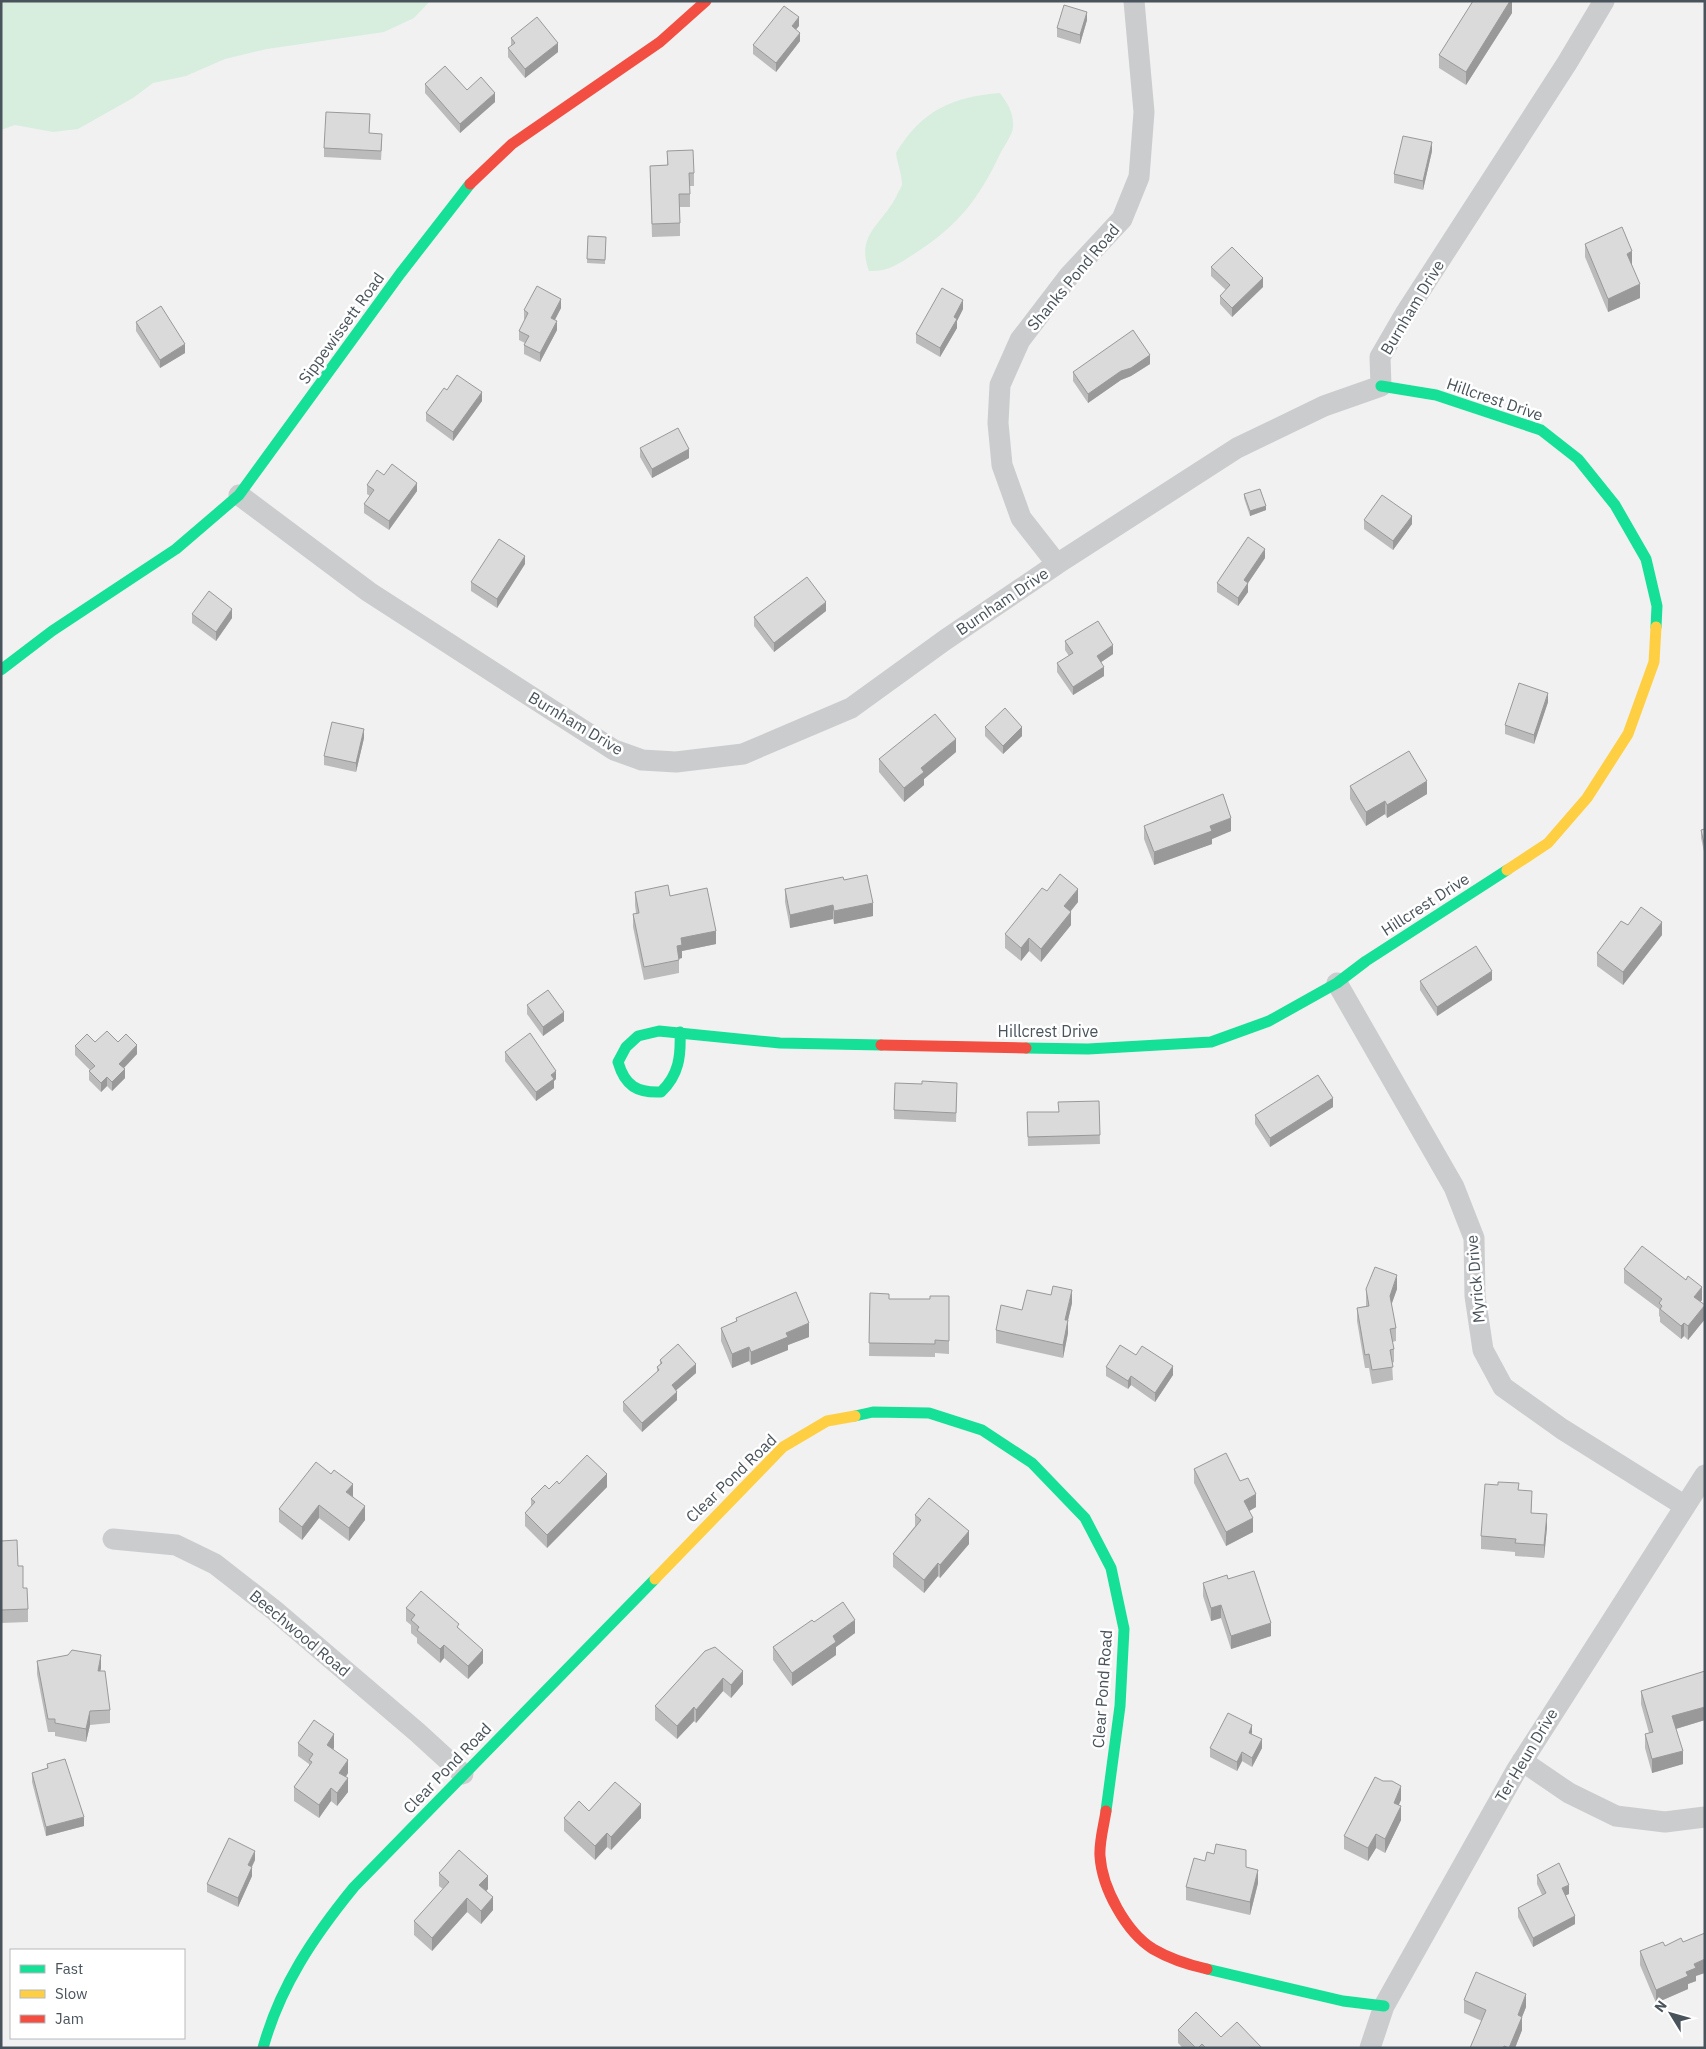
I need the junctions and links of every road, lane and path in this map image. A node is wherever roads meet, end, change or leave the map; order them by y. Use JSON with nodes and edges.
{"nodes":[{"id":1,"x":706,"y":1,"type":"edge"},
{"id":2,"x":1134,"y":1,"type":"edge"},
{"id":3,"x":1604,"y":1,"type":"edge"},
{"id":4,"x":1381,"y":386,"type":"junction"},
{"id":5,"x":239,"y":495,"type":"junction"},
{"id":6,"x":1057,"y":564,"type":"junction"},
{"id":7,"x":1,"y":670,"type":"edge"},
{"id":8,"x":1337,"y":983,"type":"junction"},
{"id":9,"x":680,"y":1032,"type":"junction"},
{"id":10,"x":1705,"y":1475,"type":"edge"},
{"id":11,"x":1685,"y":1506,"type":"junction"},
{"id":12,"x":113,"y":1538,"type":"dead end"},
{"id":13,"x":1522,"y":1761,"type":"junction"},
{"id":14,"x":463,"y":1774,"type":"junction"},
{"id":15,"x":1705,"y":1817,"type":"edge"},
{"id":16,"x":1384,"y":2006,"type":"junction"},
{"id":17,"x":263,"y":2048,"type":"edge"},
{"id":18,"x":1370,"y":2048,"type":"edge"}],
"edges":[{"from":1,"to":5,"type":"street","name":"Sippewissett Road"},
{"from":2,"to":6,"type":"street","name":"Shanks Pond Road"},
{"from":3,"to":4,"type":"street","name":"Burnham Drive"},
{"from":4,"to":6,"type":"street","name":"Burnham Drive"},
{"from":4,"to":8,"type":"street","name":"Hillcrest Drive"},
{"from":5,"to":6,"type":"street","name":"Burnham Drive"},
{"from":5,"to":7,"type":"street","name":"Sippewissett Road"},
{"from":8,"to":9,"type":"street","name":"Hillcrest Drive"},
{"from":8,"to":11,"type":"street","name":"Myrick Drive"},
{"from":9,"to":9,"type":"street","name":"Hillcrest Drive"},
{"from":10,"to":11,"type":"street","name":"Ter Heun Drive"},
{"from":11,"to":13,"type":"street","name":"Ter Heun Drive"},
{"from":12,"to":14,"type":"street","name":"Beechwood Road"},
{"from":13,"to":15,"type":"street"},
{"from":13,"to":16,"type":"street","name":"Ter Heun Drive"},
{"from":14,"to":16,"type":"street","name":"Clear Pond Road"},
{"from":14,"to":17,"type":"street","name":"Clear Pond Road"},
{"from":16,"to":18,"type":"street","name":"Ter Heun Drive"}]}
